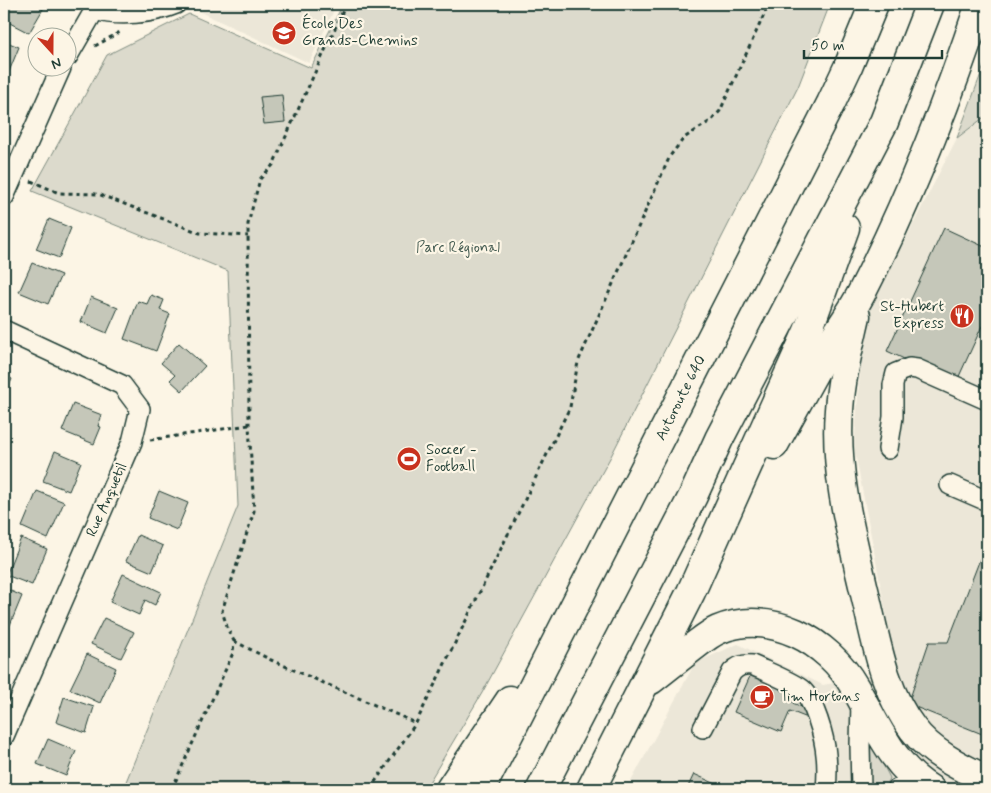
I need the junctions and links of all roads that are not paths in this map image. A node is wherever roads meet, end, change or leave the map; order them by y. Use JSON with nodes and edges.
{"nodes":[{"id":1,"x":176,"y":4,"type":"edge"},
{"id":2,"x":874,"y":4,"type":"edge"},
{"id":3,"x":930,"y":4,"type":"edge"},
{"id":4,"x":980,"y":4,"type":"edge"},
{"id":5,"x":96,"y":7,"type":"edge"},
{"id":6,"x":78,"y":38,"type":"edge"},
{"id":7,"x":57,"y":78,"type":"edge"},
{"id":8,"x":884,"y":122,"type":"junction"},
{"id":9,"x":4,"y":197,"type":"edge"},
{"id":10,"x":861,"y":295,"type":"junction"},
{"id":11,"x":4,"y":330,"type":"edge"},
{"id":12,"x":987,"y":400,"type":"edge"},
{"id":13,"x":888,"y":449,"type":"dead end"},
{"id":14,"x":950,"y":485,"type":"dead end"},
{"id":15,"x":987,"y":501,"type":"edge"},
{"id":16,"x":692,"y":592,"type":"junction"},
{"id":17,"x":578,"y":600,"type":"junction"},
{"id":18,"x":646,"y":684,"type":"junction"},
{"id":19,"x":861,"y":699,"type":"junction"},
{"id":20,"x":702,"y":728,"type":"dead end"},
{"id":21,"x":4,"y":736,"type":"edge"},
{"id":22,"x":987,"y":780,"type":"edge"},
{"id":23,"x":916,"y":787,"type":"edge"},
{"id":24,"x":450,"y":789,"type":"edge"},
{"id":25,"x":481,"y":789,"type":"edge"},
{"id":26,"x":541,"y":789,"type":"edge"},
{"id":27,"x":592,"y":789,"type":"edge"},
{"id":28,"x":826,"y":789,"type":"edge"},
{"id":29,"x":861,"y":789,"type":"edge"}],
"edges":[{"from":1,"to":5,"type":"street"},
{"from":2,"to":17,"type":"highway","name":"Autoroute 640"},
{"from":3,"to":8,"type":"highway"},
{"from":4,"to":10,"type":"highway"},
{"from":5,"to":6,"type":"street"},
{"from":7,"to":9,"type":"street"},
{"from":8,"to":16,"type":"highway"},
{"from":8,"to":26,"type":"highway"},
{"from":10,"to":16,"type":"highway"},
{"from":10,"to":22,"type":"highway"},
{"from":11,"to":21,"type":"street","name":"Rue Anquetil"},
{"from":12,"to":13,"type":"street"},
{"from":14,"to":15,"type":"street"},
{"from":16,"to":18,"type":"highway"},
{"from":17,"to":24,"type":"highway"},
{"from":17,"to":25,"type":"highway","name":"Autoroute 640"},
{"from":18,"to":19,"type":"highway"},
{"from":18,"to":27,"type":"highway"},
{"from":19,"to":23,"type":"highway"},
{"from":19,"to":29,"type":"street"},
{"from":20,"to":28,"type":"street"}]}
